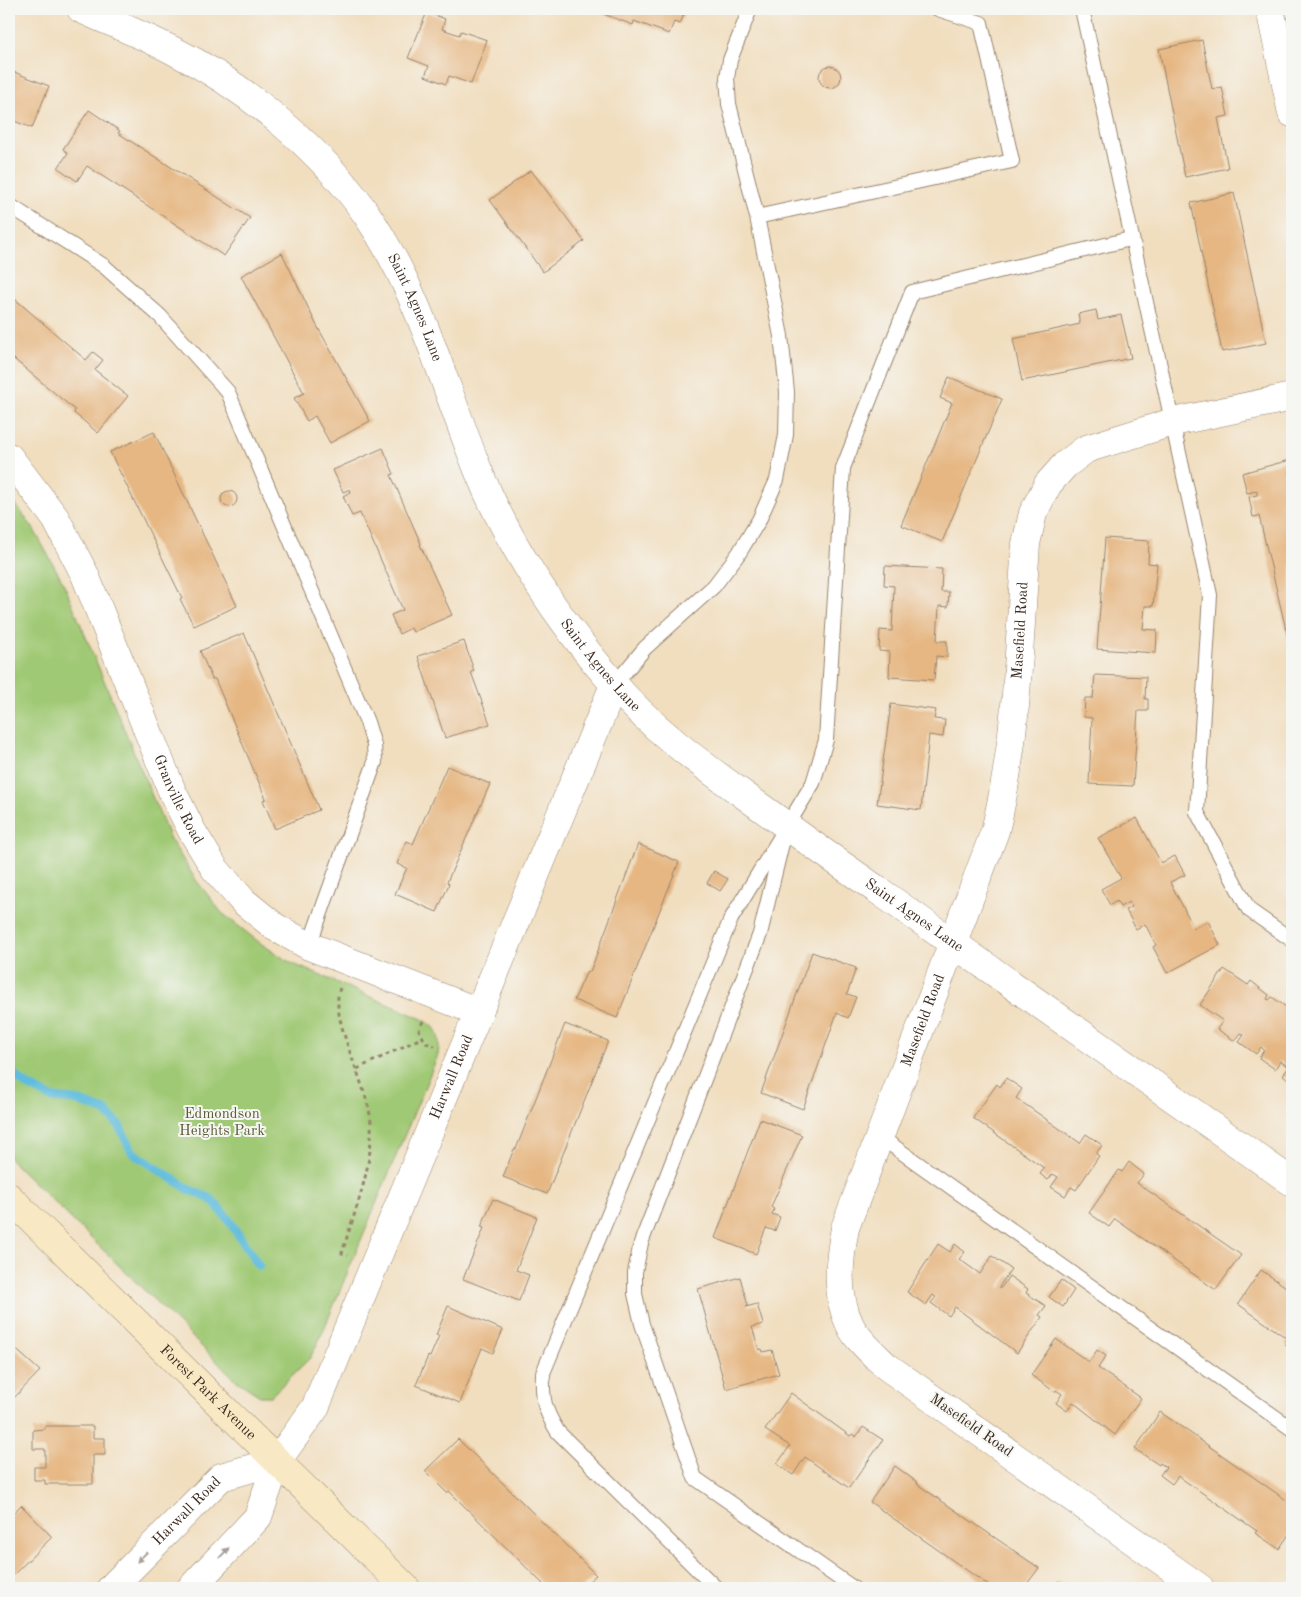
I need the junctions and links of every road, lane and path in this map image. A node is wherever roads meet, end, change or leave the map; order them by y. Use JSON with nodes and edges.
{"nodes":[{"id":1,"x":81,"y":9,"type":"edge"},
{"id":2,"x":750,"y":9,"type":"edge"},
{"id":3,"x":938,"y":9,"type":"edge"},
{"id":4,"x":1082,"y":9,"type":"edge"},
{"id":5,"x":1270,"y":9,"type":"edge"},
{"id":6,"x":1292,"y":113,"type":"edge"},
{"id":7,"x":9,"y":205,"type":"edge"},
{"id":8,"x":757,"y":217,"type":"junction"},
{"id":9,"x":1130,"y":239,"type":"junction"},
{"id":10,"x":1292,"y":397,"type":"edge"},
{"id":11,"x":1173,"y":422,"type":"junction"},
{"id":12,"x":9,"y":458,"type":"edge"},
{"id":13,"x":614,"y":685,"type":"junction"},
{"id":14,"x":786,"y":826,"type":"junction"},
{"id":15,"x":1292,"y":940,"type":"edge"},
{"id":16,"x":954,"y":944,"type":"junction"},
{"id":17,"x":308,"y":946,"type":"junction"},
{"id":18,"x":350,"y":964,"type":"junction"},
{"id":19,"x":433,"y":995,"type":"junction"},
{"id":20,"x":479,"y":1012,"type":"junction"},
{"id":21,"x":423,"y":1037,"type":"junction"},
{"id":22,"x":461,"y":1055,"type":"junction"},
{"id":23,"x":357,"y":1069,"type":"junction"},
{"id":24,"x":879,"y":1136,"type":"junction"},
{"id":25,"x":1292,"y":1182,"type":"edge"},
{"id":26,"x":9,"y":1197,"type":"edge"},
{"id":27,"x":374,"y":1265,"type":"junction"},
{"id":28,"x":1292,"y":1429,"type":"edge"},
{"id":29,"x":277,"y":1461,"type":"junction"},
{"id":30,"x":111,"y":1588,"type":"edge"},
{"id":31,"x":191,"y":1588,"type":"edge"},
{"id":32,"x":406,"y":1588,"type":"edge"},
{"id":33,"x":716,"y":1588,"type":"edge"},
{"id":34,"x":853,"y":1588,"type":"edge"},
{"id":35,"x":1200,"y":1588,"type":"edge"}],
"edges":[{"from":1,"to":13,"type":"street","name":"Saint Agnes Lane"},
{"from":2,"to":8,"type":"lane"},
{"from":3,"to":8,"type":"lane"},
{"from":4,"to":9,"type":"lane"},
{"from":5,"to":6,"type":"street"},
{"from":7,"to":17,"type":"lane"},
{"from":8,"to":13,"type":"lane"},
{"from":9,"to":11,"type":"lane"},
{"from":9,"to":14,"type":"lane"},
{"from":10,"to":11,"type":"street","name":"Masefield Road"},
{"from":11,"to":15,"type":"lane"},
{"from":11,"to":16,"type":"street","name":"Masefield Road"},
{"from":12,"to":17,"type":"street","name":"Granville Road"},
{"from":13,"to":14,"type":"street","name":"Saint Agnes Lane"},
{"from":13,"to":20,"type":"street","name":"Harwall Road"},
{"from":14,"to":16,"type":"street","name":"Saint Agnes Lane"},
{"from":14,"to":33,"type":"lane"},
{"from":14,"to":34,"type":"lane"},
{"from":16,"to":24,"type":"street","name":"Masefield Road"},
{"from":16,"to":25,"type":"street","name":"Saint Agnes Lane"},
{"from":17,"to":18,"type":"street","name":"Granville Road"},
{"from":18,"to":19,"type":"street","name":"Granville Road"},
{"from":18,"to":23,"type":"path"},
{"from":19,"to":20,"type":"street","name":"Granville Road"},
{"from":19,"to":21,"type":"path"},
{"from":20,"to":22,"type":"street","name":"Harwall Road"},
{"from":21,"to":22,"type":"path"},
{"from":21,"to":23,"type":"path"},
{"from":22,"to":27,"type":"street","name":"Harwall Road"},
{"from":23,"to":27,"type":"path"},
{"from":24,"to":28,"type":"lane"},
{"from":24,"to":35,"type":"street","name":"Masefield Road"},
{"from":26,"to":29,"type":"street","name":"Forest Park Avenue"},
{"from":27,"to":29,"type":"street","name":"Harwall Road"},
{"from":29,"to":30,"type":"street","name":"Harwall Road","one_way":true},
{"from":31,"to":29,"type":"street","name":"Harwall Road","one_way":true},
{"from":29,"to":32,"type":"street","name":"Forest Park Avenue"}]}
